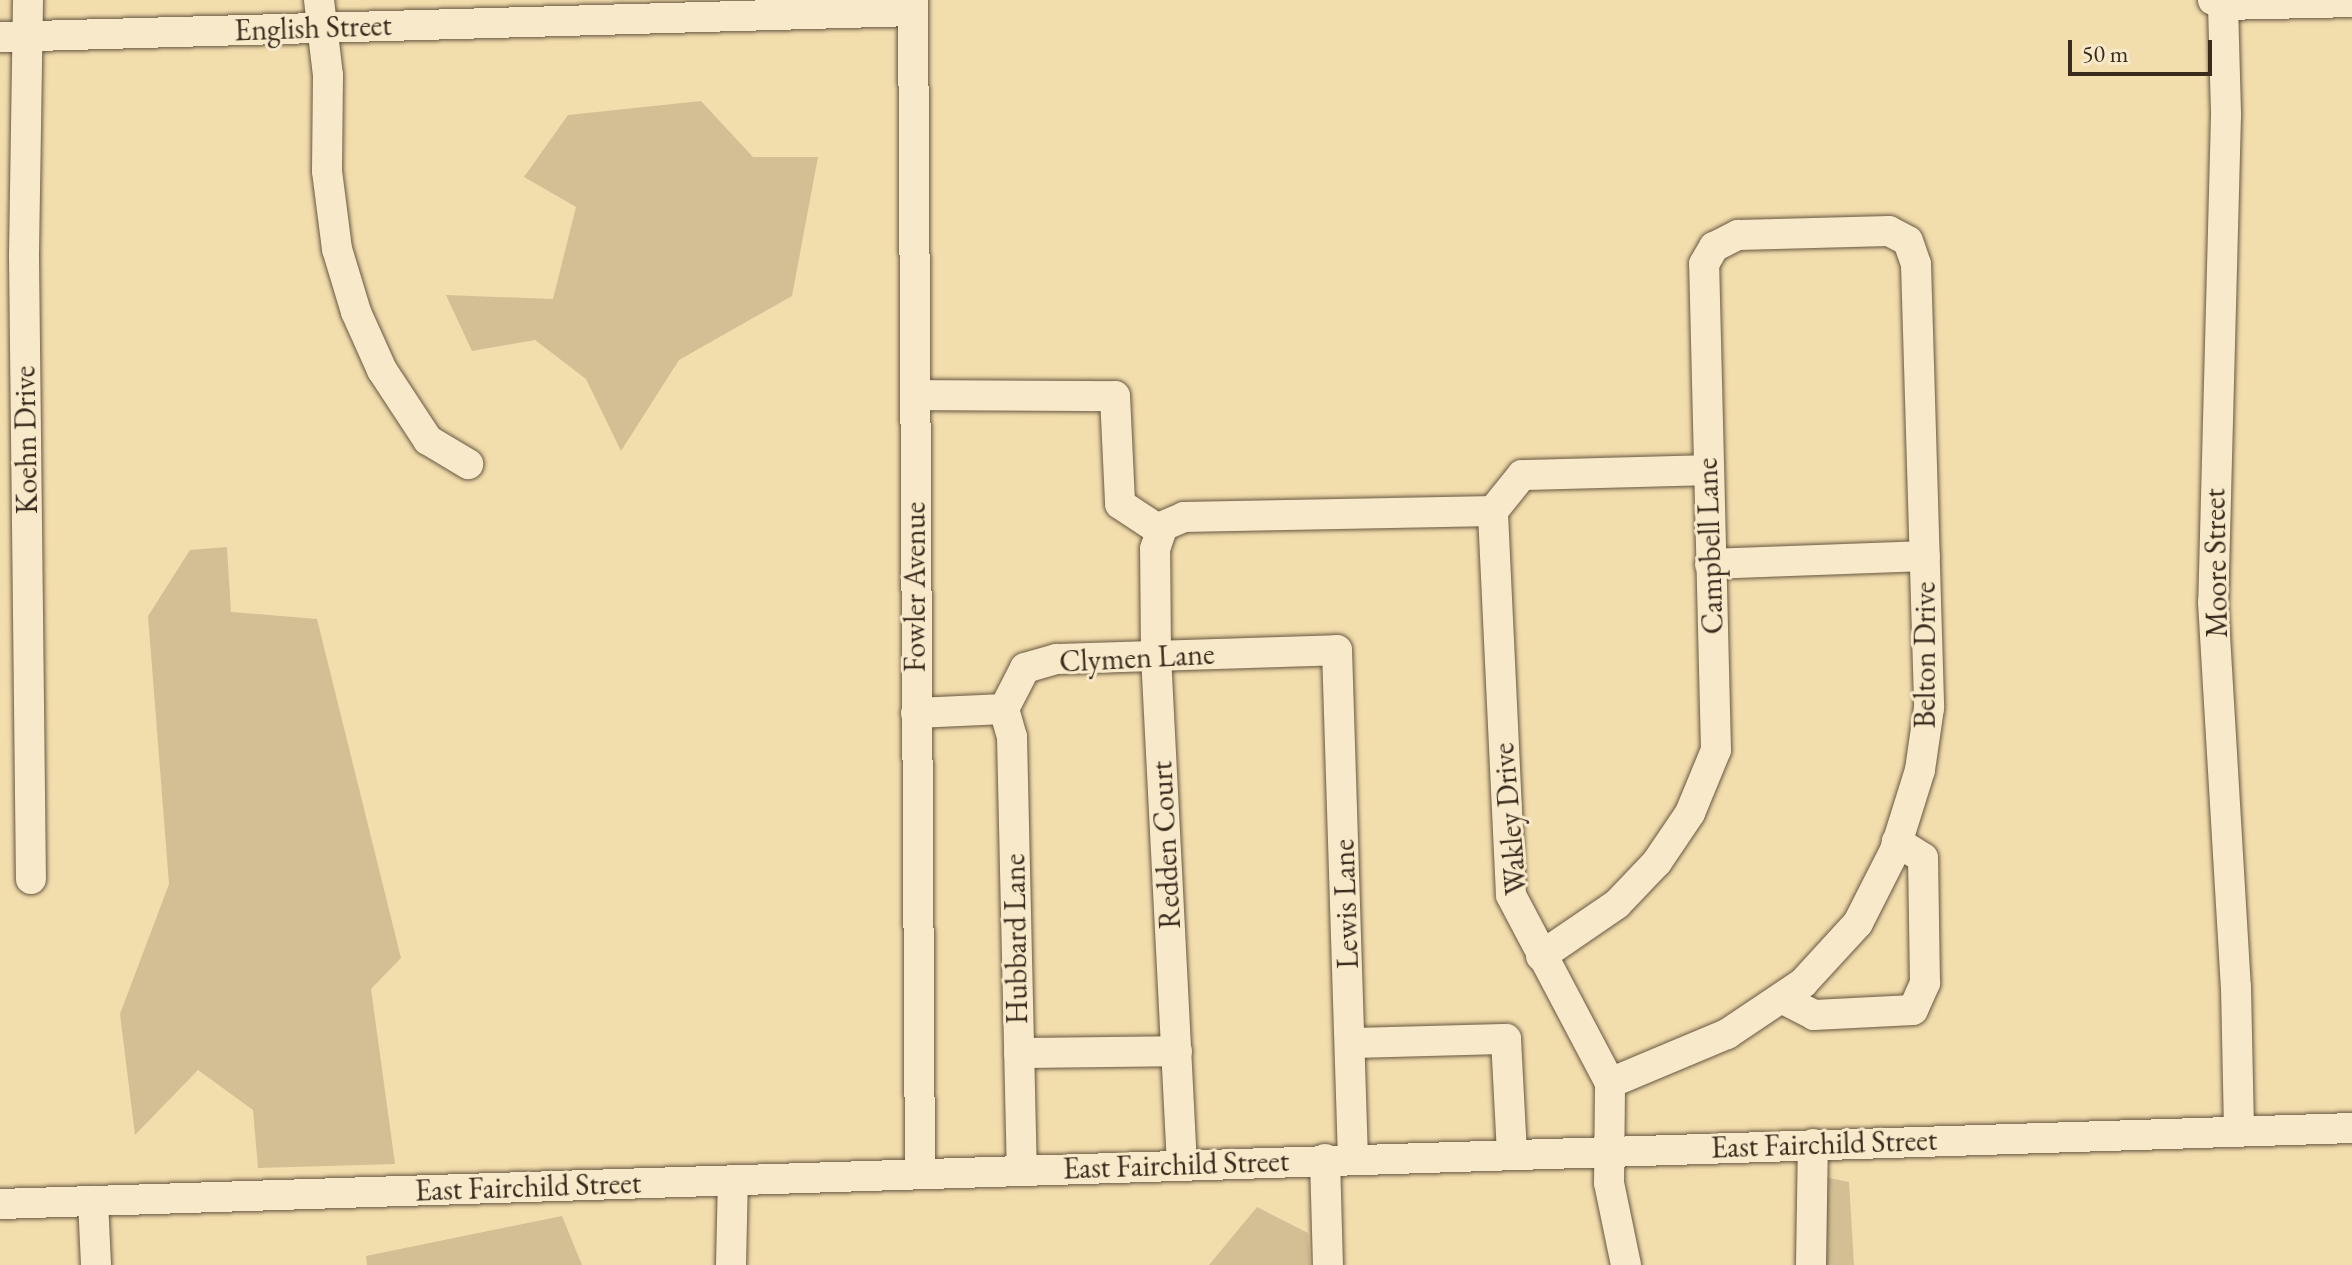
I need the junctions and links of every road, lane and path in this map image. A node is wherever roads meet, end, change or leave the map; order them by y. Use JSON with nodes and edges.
{"nodes":[{"id":1,"x":28,"y":0,"type":"edge"},
{"id":2,"x":2218,"y":2,"type":"edge"},
{"id":3,"x":2352,"y":2,"type":"edge"},
{"id":4,"x":913,"y":5,"type":"edge"},
{"id":5,"x":320,"y":14,"type":"edge"},
{"id":6,"x":13,"y":36,"type":"edge"},
{"id":7,"x":1889,"y":231,"type":"joint"},
{"id":8,"x":915,"y":395,"type":"junction"},
{"id":9,"x":468,"y":464,"type":"dead end"},
{"id":10,"x":1707,"y":470,"type":"junction"},
{"id":11,"x":1493,"y":511,"type":"junction"},
{"id":12,"x":1162,"y":529,"type":"junction"},
{"id":13,"x":1925,"y":556,"type":"junction"},
{"id":14,"x":1710,"y":564,"type":"junction"},
{"id":15,"x":1337,"y":650,"type":"joint"},
{"id":16,"x":1156,"y":655,"type":"junction"},
{"id":17,"x":1004,"y":709,"type":"junction"},
{"id":18,"x":916,"y":713,"type":"junction"},
{"id":19,"x":1897,"y":842,"type":"junction"},
{"id":20,"x":31,"y":879,"type":"dead end"},
{"id":21,"x":1541,"y":956,"type":"junction"},
{"id":22,"x":1781,"y":998,"type":"junction"},
{"id":23,"x":1350,"y":1043,"type":"junction"},
{"id":24,"x":1177,"y":1051,"type":"junction"},
{"id":25,"x":1019,"y":1053,"type":"junction"},
{"id":26,"x":1610,"y":1083,"type":"junction"},
{"id":27,"x":2352,"y":1128,"type":"edge"},
{"id":28,"x":2239,"y":1131,"type":"junction"},
{"id":29,"x":1813,"y":1144,"type":"junction"},
{"id":30,"x":1610,"y":1151,"type":"junction"},
{"id":31,"x":1512,"y":1154,"type":"junction"},
{"id":32,"x":1339,"y":1159,"type":"junction"},
{"id":33,"x":1182,"y":1165,"type":"junction"},
{"id":34,"x":1022,"y":1171,"type":"junction"},
{"id":35,"x":920,"y":1174,"type":"junction"},
{"id":36,"x":733,"y":1180,"type":"junction"},
{"id":37,"x":93,"y":1201,"type":"junction"},
{"id":38,"x":0,"y":1204,"type":"edge"},
{"id":39,"x":96,"y":1265,"type":"edge"},
{"id":40,"x":731,"y":1265,"type":"edge"},
{"id":41,"x":1328,"y":1265,"type":"edge"},
{"id":42,"x":1626,"y":1265,"type":"edge"},
{"id":43,"x":1811,"y":1265,"type":"edge"}],
"edges":[{"from":1,"to":6,"type":"street","name":"Koehn Drive"},
{"from":2,"to":3,"type":"street"},
{"from":2,"to":28,"type":"street","name":"Moore Street"},
{"from":4,"to":5,"type":"street","name":"English Street"},
{"from":4,"to":8,"type":"street","name":"Fowler Avenue"},
{"from":5,"to":6,"type":"street","name":"English Street"},
{"from":5,"to":9,"type":"street"},
{"from":6,"to":20,"type":"street","name":"Koehn Drive"},
{"from":7,"to":10,"type":"street","name":"Campbell Lane"},
{"from":7,"to":13,"type":"street","name":"Belton Drive"},
{"from":8,"to":12,"type":"street"},
{"from":8,"to":18,"type":"street","name":"Fowler Avenue"},
{"from":10,"to":11,"type":"street"},
{"from":10,"to":14,"type":"street","name":"Campbell Lane"},
{"from":11,"to":12,"type":"street"},
{"from":11,"to":21,"type":"street","name":"Wakley Drive"},
{"from":12,"to":16,"type":"street","name":"Redden Court"},
{"from":13,"to":14,"type":"street"},
{"from":13,"to":19,"type":"street","name":"Belton Drive"},
{"from":14,"to":21,"type":"street","name":"Campbell Lane"},
{"from":15,"to":16,"type":"street","name":"Clymen Lane"},
{"from":15,"to":23,"type":"street","name":"Lewis Lane"},
{"from":16,"to":17,"type":"street","name":"Clymen Lane"},
{"from":16,"to":24,"type":"street","name":"Redden Court"},
{"from":17,"to":18,"type":"street"},
{"from":17,"to":25,"type":"street","name":"Hubbard Lane"},
{"from":18,"to":35,"type":"street","name":"Fowler Avenue"},
{"from":19,"to":22,"type":"street","name":"Belton Drive"},
{"from":19,"to":22,"type":"street"},
{"from":21,"to":26,"type":"street","name":"Wakley Drive"},
{"from":22,"to":26,"type":"street","name":"Belton Drive"},
{"from":23,"to":31,"type":"street"},
{"from":23,"to":32,"type":"street","name":"Lewis Lane"},
{"from":24,"to":25,"type":"street"},
{"from":24,"to":33,"type":"street","name":"Redden Court"},
{"from":25,"to":34,"type":"street","name":"Hubbard Lane"},
{"from":26,"to":30,"type":"street","name":"Wakley Drive"},
{"from":27,"to":28,"type":"street","name":"East Fairchild Street"},
{"from":28,"to":29,"type":"street","name":"East Fairchild Street"},
{"from":29,"to":30,"type":"street","name":"East Fairchild Street"},
{"from":29,"to":43,"type":"street"},
{"from":30,"to":31,"type":"street","name":"East Fairchild Street"},
{"from":30,"to":42,"type":"street","name":"Wakley Drive"},
{"from":31,"to":32,"type":"street","name":"East Fairchild Street"},
{"from":32,"to":33,"type":"street","name":"East Fairchild Street"},
{"from":32,"to":41,"type":"street","name":"Lewis Lane"},
{"from":33,"to":34,"type":"street","name":"East Fairchild Street"},
{"from":34,"to":35,"type":"street","name":"East Fairchild Street"},
{"from":35,"to":36,"type":"street","name":"East Fairchild Street"},
{"from":36,"to":37,"type":"street","name":"East Fairchild Street"},
{"from":36,"to":40,"type":"street"},
{"from":37,"to":38,"type":"street","name":"East Fairchild Street"},
{"from":37,"to":39,"type":"street"}]}
